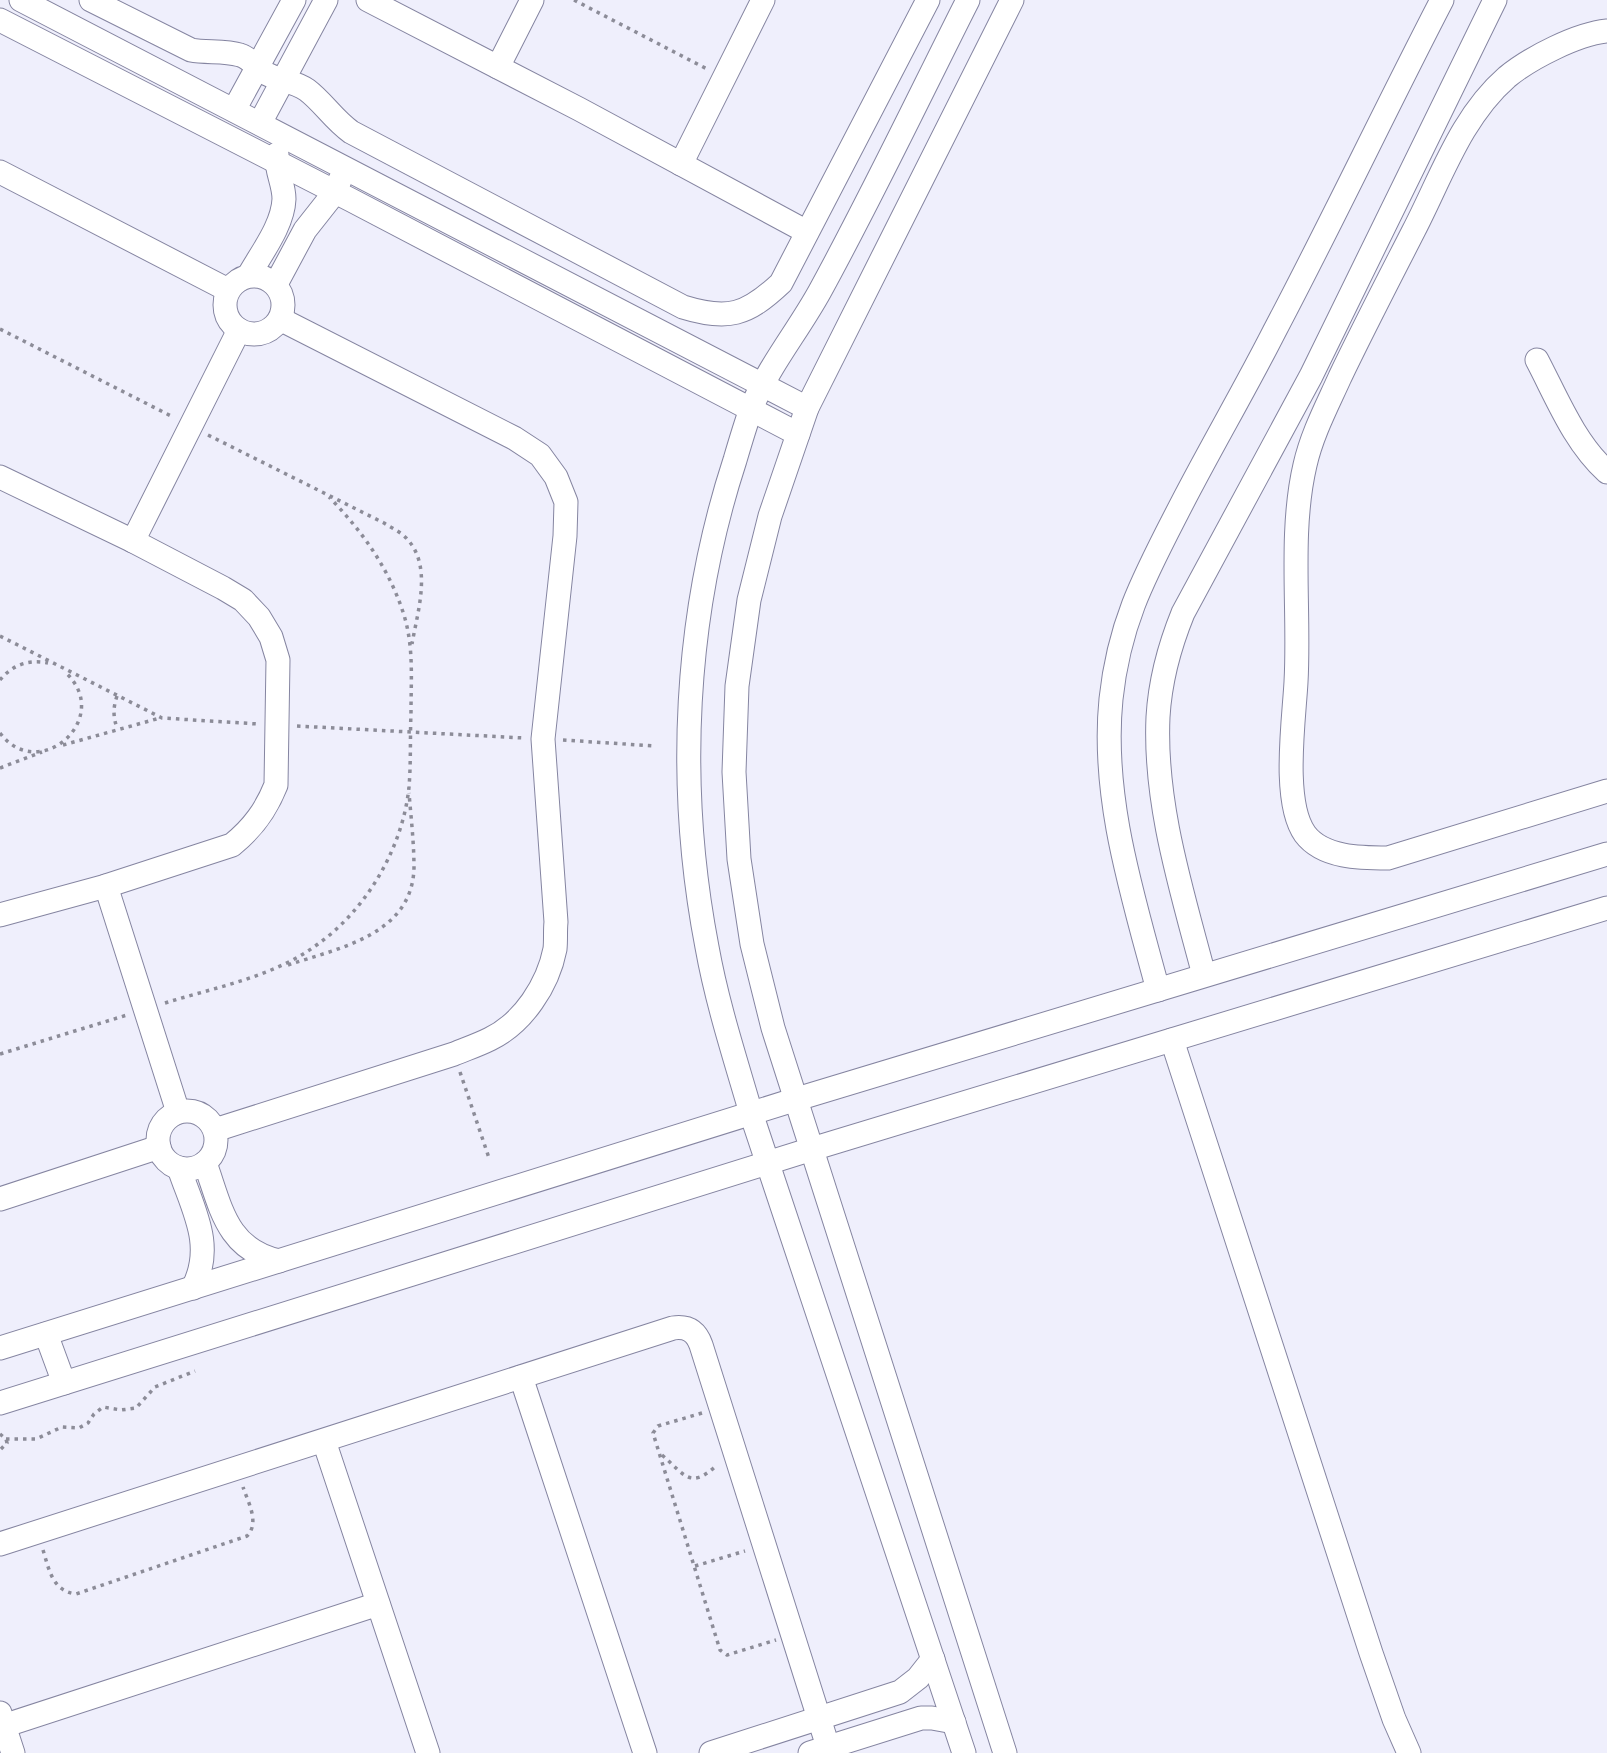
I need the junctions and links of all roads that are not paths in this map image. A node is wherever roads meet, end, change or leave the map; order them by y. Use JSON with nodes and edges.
{"nodes":[{"id":1,"x":21,"y":0,"type":"edge"},
{"id":2,"x":92,"y":0,"type":"edge"},
{"id":3,"x":294,"y":0,"type":"edge"},
{"id":4,"x":326,"y":0,"type":"edge"},
{"id":5,"x":368,"y":0,"type":"edge"},
{"id":6,"x":532,"y":0,"type":"edge"},
{"id":7,"x":764,"y":0,"type":"edge"},
{"id":8,"x":928,"y":0,"type":"edge"},
{"id":9,"x":968,"y":0,"type":"edge"},
{"id":10,"x":1012,"y":0,"type":"edge"},
{"id":11,"x":1442,"y":0,"type":"edge"},
{"id":12,"x":1494,"y":0,"type":"edge"},
{"id":13,"x":0,"y":20,"type":"edge"},
{"id":14,"x":1607,"y":31,"type":"edge"},
{"id":15,"x":274,"y":37,"type":"junction"},
{"id":16,"x":299,"y":50,"type":"junction"},
{"id":17,"x":257,"y":67,"type":"junction"},
{"id":18,"x":498,"y":67,"type":"junction"},
{"id":19,"x":284,"y":79,"type":"junction"},
{"id":20,"x":234,"y":110,"type":"junction"},
{"id":21,"x":260,"y":123,"type":"junction"},
{"id":22,"x":295,"y":141,"type":"junction"},
{"id":23,"x":276,"y":162,"type":"junction"},
{"id":24,"x":681,"y":164,"type":"junction"},
{"id":25,"x":340,"y":165,"type":"junction"},
{"id":26,"x":0,"y":172,"type":"edge"},
{"id":27,"x":335,"y":192,"type":"junction"},
{"id":28,"x":281,"y":217,"type":"junction"},
{"id":29,"x":305,"y":230,"type":"junction"},
{"id":30,"x":807,"y":232,"type":"junction"},
{"id":31,"x":250,"y":275,"type":"junction"},
{"id":32,"x":276,"y":284,"type":"junction"},
{"id":33,"x":228,"y":290,"type":"junction"},
{"id":34,"x":280,"y":319,"type":"junction"},
{"id":35,"x":239,"y":330,"type":"junction"},
{"id":36,"x":1537,"y":359,"type":"dead end"},
{"id":37,"x":763,"y":385,"type":"junction"},
{"id":38,"x":807,"y":408,"type":"junction"},
{"id":39,"x":751,"y":410,"type":"junction"},
{"id":40,"x":798,"y":434,"type":"junction"},
{"id":41,"x":1607,"y":472,"type":"edge"},
{"id":42,"x":0,"y":477,"type":"edge"},
{"id":43,"x":133,"y":541,"type":"junction"},
{"id":44,"x":1607,"y":791,"type":"edge"},
{"id":45,"x":1607,"y":854,"type":"edge"},
{"id":46,"x":106,"y":886,"type":"junction"},
{"id":47,"x":1607,"y":908,"type":"edge"},
{"id":48,"x":0,"y":915,"type":"edge"},
{"id":49,"x":1204,"y":975,"type":"junction"},
{"id":50,"x":1158,"y":990,"type":"junction"},
{"id":51,"x":1172,"y":1040,"type":"junction"},
{"id":52,"x":797,"y":1099,"type":"junction"},
{"id":53,"x":178,"y":1112,"type":"junction"},
{"id":54,"x":751,"y":1113,"type":"junction"},
{"id":55,"x":215,"y":1130,"type":"junction"},
{"id":56,"x":159,"y":1147,"type":"junction"},
{"id":57,"x":812,"y":1149,"type":"junction"},
{"id":58,"x":205,"y":1163,"type":"junction"},
{"id":59,"x":768,"y":1163,"type":"junction"},
{"id":60,"x":179,"y":1168,"type":"junction"},
{"id":61,"x":0,"y":1199,"type":"edge"},
{"id":62,"x":228,"y":1226,"type":"junction"},
{"id":63,"x":202,"y":1235,"type":"junction"},
{"id":64,"x":278,"y":1261,"type":"junction"},
{"id":65,"x":193,"y":1288,"type":"junction"},
{"id":66,"x":46,"y":1334,"type":"junction"},
{"id":67,"x":0,"y":1348,"type":"edge"},
{"id":68,"x":521,"y":1377,"type":"junction"},
{"id":69,"x":64,"y":1383,"type":"junction"},
{"id":70,"x":0,"y":1403,"type":"edge"},
{"id":71,"x":324,"y":1441,"type":"junction"},
{"id":72,"x":0,"y":1544,"type":"edge"},
{"id":73,"x":378,"y":1604,"type":"junction"},
{"id":74,"x":933,"y":1659,"type":"junction"},
{"id":75,"x":900,"y":1692,"type":"junction"},
{"id":76,"x":819,"y":1718,"type":"junction"},
{"id":77,"x":1,"y":1721,"type":"edge"},
{"id":78,"x":910,"y":1721,"type":"junction"},
{"id":79,"x":954,"y":1722,"type":"junction"},
{"id":80,"x":823,"y":1751,"type":"edge"},
{"id":81,"x":13,"y":1753,"type":"edge"},
{"id":82,"x":428,"y":1753,"type":"edge"},
{"id":83,"x":645,"y":1753,"type":"edge"},
{"id":84,"x":711,"y":1753,"type":"edge"},
{"id":85,"x":964,"y":1753,"type":"edge"},
{"id":86,"x":1005,"y":1753,"type":"edge"},
{"id":87,"x":1409,"y":1753,"type":"edge"}],
"edges":[{"from":1,"to":20,"type":"street"},
{"from":2,"to":17,"type":"street"},
{"from":3,"to":15,"type":"street"},
{"from":4,"to":16,"type":"street"},
{"from":5,"to":18,"type":"street"},
{"from":6,"to":18,"type":"street"},
{"from":7,"to":24,"type":"street"},
{"from":8,"to":30,"type":"street"},
{"from":9,"to":37,"type":"street"},
{"from":10,"to":38,"type":"street"},
{"from":11,"to":50,"type":"street"},
{"from":12,"to":49,"type":"street"},
{"from":13,"to":23,"type":"street"},
{"from":14,"to":44,"type":"street"},
{"from":15,"to":16,"type":"street"},
{"from":15,"to":17,"type":"street"},
{"from":16,"to":19,"type":"street"},
{"from":17,"to":19,"type":"street"},
{"from":17,"to":20,"type":"street"},
{"from":18,"to":24,"type":"street"},
{"from":19,"to":21,"type":"street"},
{"from":19,"to":30,"type":"street"},
{"from":20,"to":21,"type":"street"},
{"from":21,"to":22,"type":"street"},
{"from":22,"to":23,"type":"street"},
{"from":22,"to":25,"type":"street"},
{"from":23,"to":27,"type":"street"},
{"from":23,"to":28,"type":"street"},
{"from":24,"to":30,"type":"street"},
{"from":25,"to":27,"type":"street"},
{"from":25,"to":37,"type":"street"},
{"from":26,"to":33,"type":"street"},
{"from":27,"to":29,"type":"street"},
{"from":27,"to":39,"type":"street"},
{"from":28,"to":29,"type":"street"},
{"from":28,"to":31,"type":"street"},
{"from":29,"to":32,"type":"street"},
{"from":31,"to":32,"type":"street"},
{"from":31,"to":33,"type":"street"},
{"from":32,"to":34,"type":"street"},
{"from":33,"to":35,"type":"street"},
{"from":34,"to":35,"type":"street"},
{"from":34,"to":55,"type":"street"},
{"from":35,"to":43,"type":"street"},
{"from":36,"to":41,"type":"street"},
{"from":37,"to":38,"type":"street"},
{"from":37,"to":39,"type":"street"},
{"from":38,"to":40,"type":"street"},
{"from":39,"to":40,"type":"street"},
{"from":39,"to":54,"type":"street"},
{"from":40,"to":52,"type":"street"},
{"from":42,"to":43,"type":"street"},
{"from":43,"to":46,"type":"street"},
{"from":45,"to":49,"type":"street"},
{"from":46,"to":48,"type":"street"},
{"from":46,"to":53,"type":"street"},
{"from":47,"to":51,"type":"street"},
{"from":49,"to":50,"type":"street"},
{"from":50,"to":52,"type":"street"},
{"from":51,"to":57,"type":"street"},
{"from":51,"to":87,"type":"street"},
{"from":52,"to":54,"type":"street"},
{"from":52,"to":57,"type":"street"},
{"from":53,"to":55,"type":"street"},
{"from":53,"to":56,"type":"street"},
{"from":54,"to":59,"type":"street"},
{"from":54,"to":64,"type":"street"},
{"from":55,"to":58,"type":"street"},
{"from":56,"to":60,"type":"street"},
{"from":56,"to":61,"type":"street"},
{"from":57,"to":59,"type":"street"},
{"from":57,"to":86,"type":"street"},
{"from":58,"to":60,"type":"street"},
{"from":58,"to":62,"type":"street"},
{"from":59,"to":69,"type":"street"},
{"from":59,"to":74,"type":"street"},
{"from":60,"to":63,"type":"street"},
{"from":62,"to":63,"type":"street"},
{"from":62,"to":64,"type":"street"},
{"from":63,"to":65,"type":"street"},
{"from":64,"to":65,"type":"street"},
{"from":65,"to":66,"type":"street"},
{"from":66,"to":67,"type":"street"},
{"from":66,"to":69,"type":"street"},
{"from":68,"to":71,"type":"street"},
{"from":68,"to":76,"type":"street"},
{"from":68,"to":83,"type":"street"},
{"from":69,"to":70,"type":"street"},
{"from":71,"to":72,"type":"street"},
{"from":71,"to":73,"type":"street"},
{"from":73,"to":77,"type":"street"},
{"from":73,"to":82,"type":"street"},
{"from":74,"to":75,"type":"street"},
{"from":74,"to":79,"type":"street"},
{"from":75,"to":76,"type":"street"},
{"from":75,"to":78,"type":"street"},
{"from":76,"to":80,"type":"street"},
{"from":76,"to":84,"type":"street"},
{"from":77,"to":81,"type":"street"},
{"from":78,"to":79,"type":"street"},
{"from":78,"to":80,"type":"street"},
{"from":79,"to":85,"type":"street"}]}
